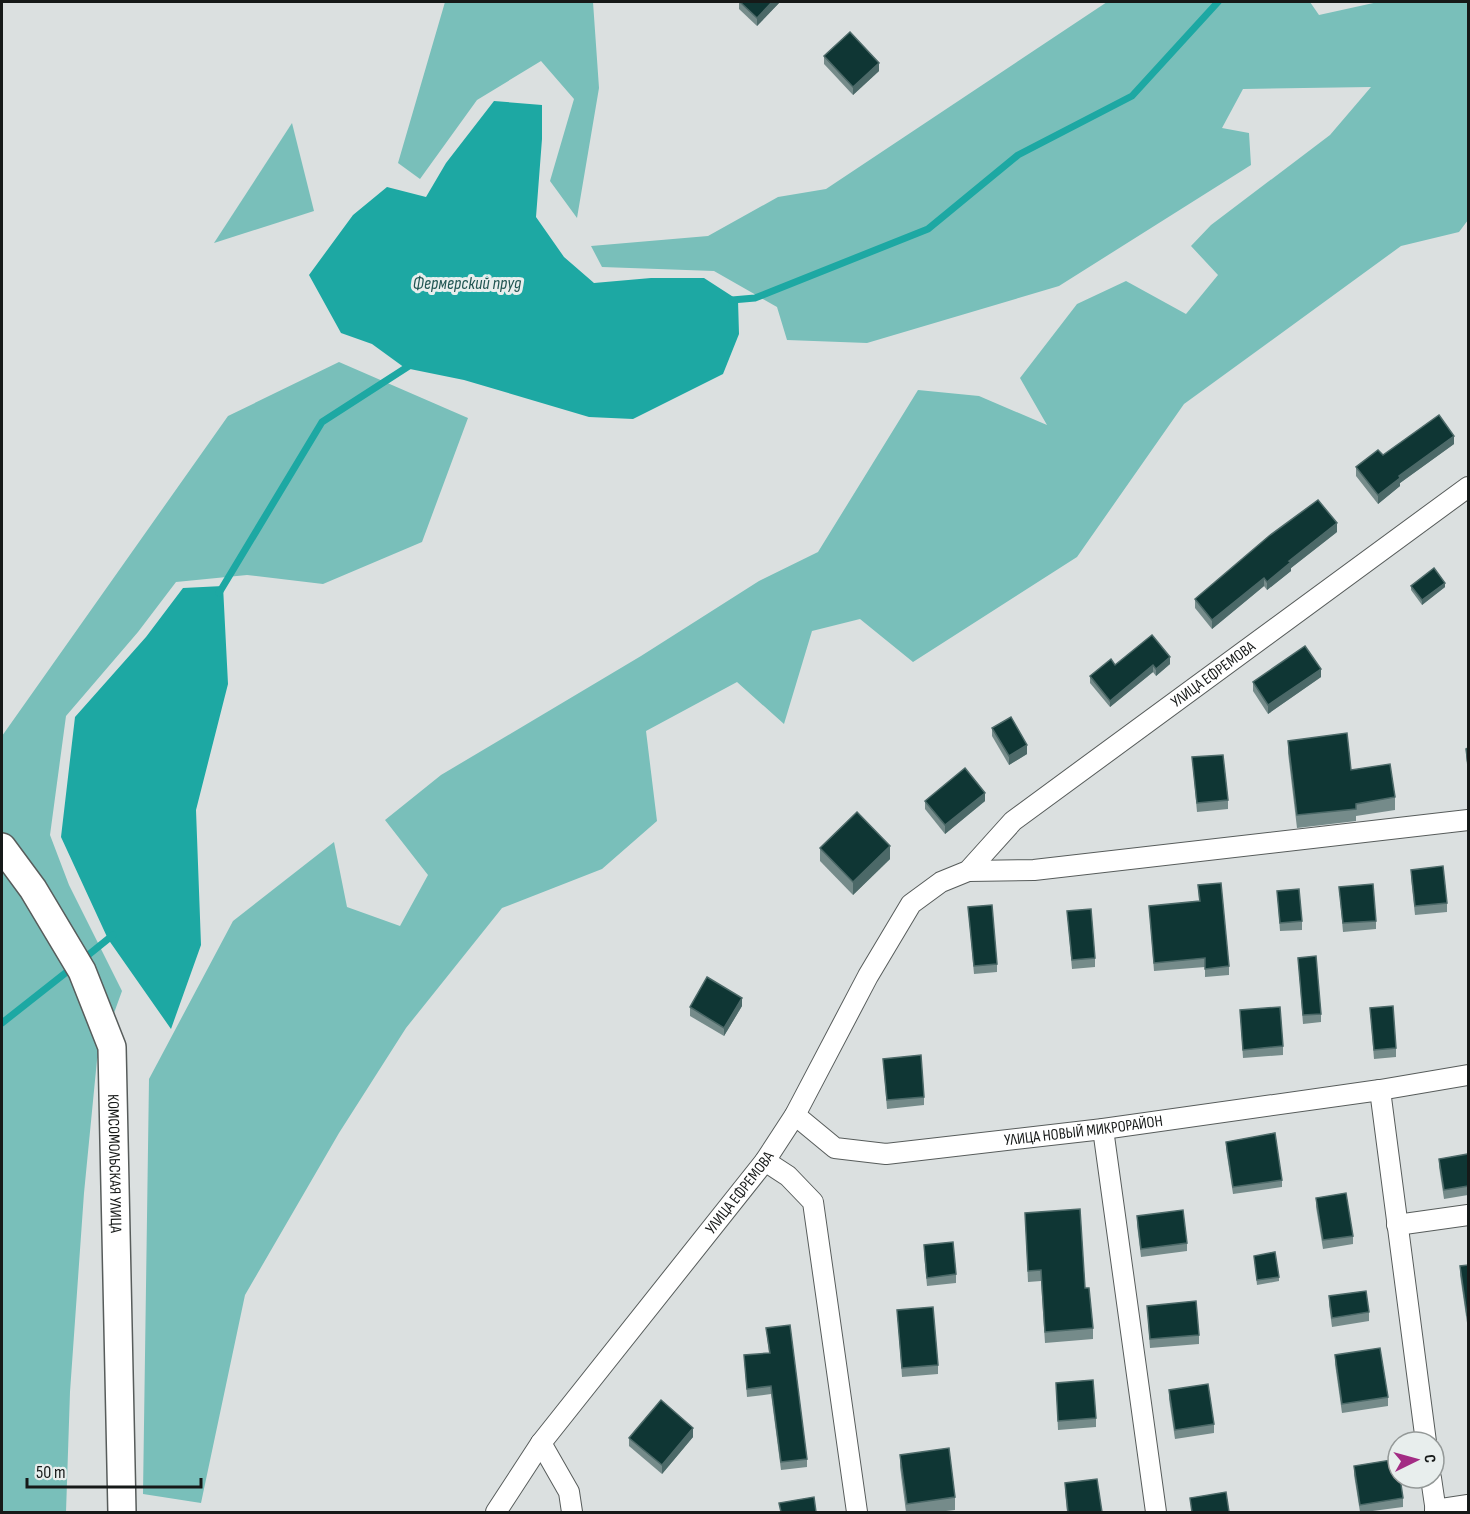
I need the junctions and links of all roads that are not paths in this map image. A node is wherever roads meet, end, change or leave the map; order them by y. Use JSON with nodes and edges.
{"nodes":[{"id":1,"x":1468,"y":487,"type":"edge"},
{"id":2,"x":1468,"y":820,"type":"edge"},
{"id":3,"x":2,"y":847,"type":"edge"},
{"id":4,"x":968,"y":871,"type":"junction"},
{"id":5,"x":1468,"y":1075,"type":"edge"},
{"id":6,"x":1380,"y":1090,"type":"junction"},
{"id":7,"x":795,"y":1115,"type":"junction"},
{"id":8,"x":1103,"y":1129,"type":"junction"},
{"id":9,"x":765,"y":1161,"type":"junction"},
{"id":10,"x":1468,"y":1215,"type":"edge"},
{"id":11,"x":1397,"y":1225,"type":"junction"},
{"id":12,"x":1424,"y":1430,"type":"edge"},
{"id":13,"x":541,"y":1443,"type":"junction"},
{"id":14,"x":1432,"y":1490,"type":"edge"},
{"id":15,"x":1468,"y":1505,"type":"edge"},
{"id":16,"x":1435,"y":1511,"type":"edge"},
{"id":17,"x":122,"y":1512,"type":"edge"},
{"id":18,"x":496,"y":1512,"type":"edge"},
{"id":19,"x":572,"y":1512,"type":"edge"},
{"id":20,"x":857,"y":1512,"type":"edge"},
{"id":21,"x":1156,"y":1512,"type":"edge"}],
"edges":[{"from":1,"to":4,"type":"street","name":"УЛИЦА ЕФРЕМОВА"},
{"from":2,"to":4,"type":"street","name":"УЛИЦА ЕФРЕМОВА"},
{"from":3,"to":17,"type":"street","name":"КОМСОМОЛЬСКАЯ УЛИЦА"},
{"from":4,"to":7,"type":"street","name":"УЛИЦА ЕФРЕМОВА"},
{"from":5,"to":6,"type":"street","name":"УЛИЦА НОВЫЙ МИКРОРАЙОН"},
{"from":6,"to":8,"type":"street","name":"УЛИЦА НОВЫЙ МИКРОРАЙОН"},
{"from":6,"to":11,"type":"street"},
{"from":7,"to":8,"type":"street","name":"УЛИЦА НОВЫЙ МИКРОРАЙОН"},
{"from":7,"to":9,"type":"street","name":"УЛИЦА ЕФРЕМОВА"},
{"from":8,"to":21,"type":"street"},
{"from":9,"to":13,"type":"street","name":"УЛИЦА ЕФРЕМОВА"},
{"from":9,"to":20,"type":"street"},
{"from":10,"to":11,"type":"street"},
{"from":11,"to":12,"type":"street"},
{"from":13,"to":18,"type":"street","name":"УЛИЦА ЕФРЕМОВА"},
{"from":13,"to":19,"type":"street"},
{"from":14,"to":16,"type":"street"},
{"from":15,"to":16,"type":"street"}]}
